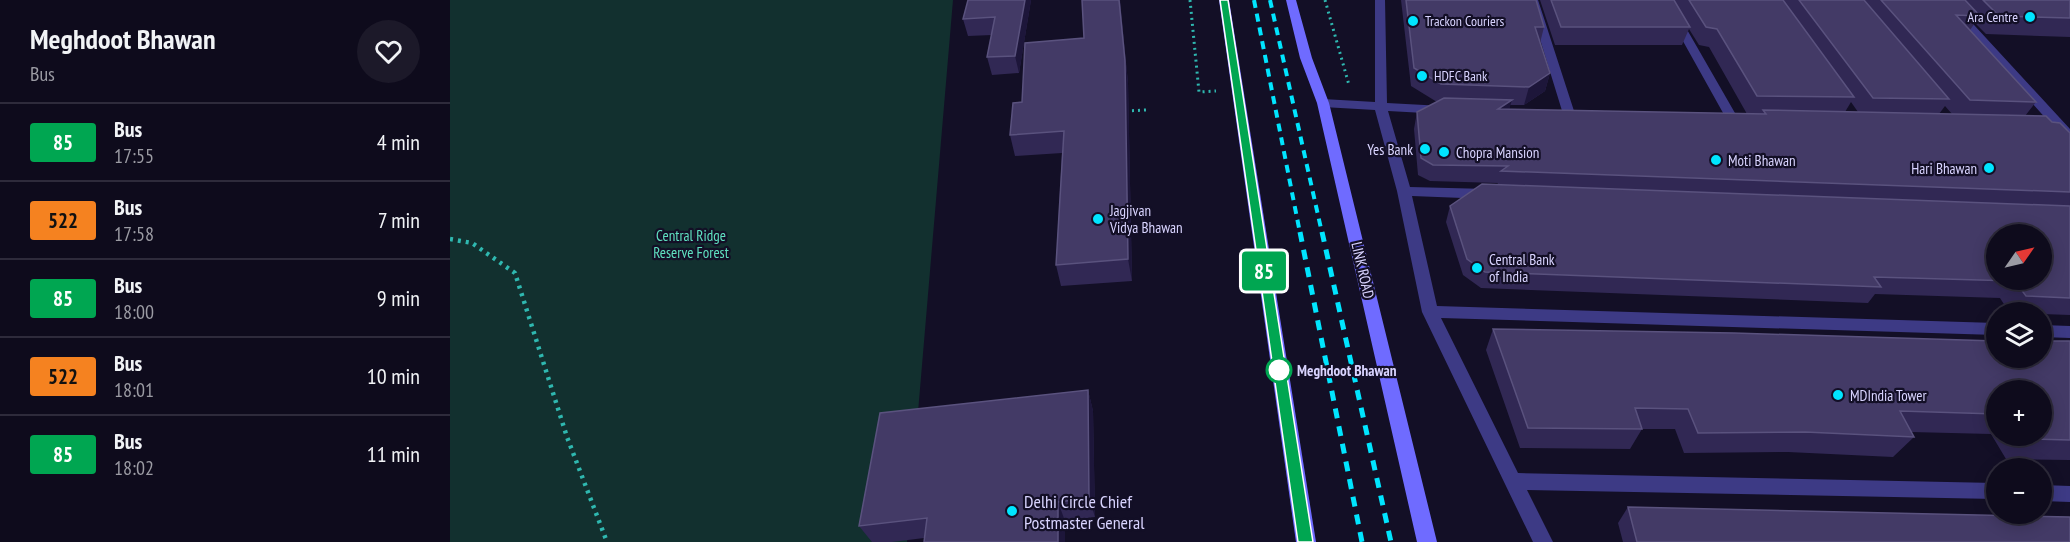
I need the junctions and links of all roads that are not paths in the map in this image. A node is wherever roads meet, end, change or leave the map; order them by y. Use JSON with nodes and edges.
{"nodes":[{"id":1,"x":1224,"y":0,"type":"edge"},
{"id":2,"x":1291,"y":0,"type":"edge"},
{"id":3,"x":1380,"y":0,"type":"edge"},
{"id":4,"x":1533,"y":0,"type":"edge"},
{"id":5,"x":1665,"y":0,"type":"edge"},
{"id":6,"x":1945,"y":0,"type":"edge"},
{"id":7,"x":1323,"y":104,"type":"junction"},
{"id":8,"x":1381,"y":108,"type":"junction"},
{"id":9,"x":1452,"y":110,"type":"edge"},
{"id":10,"x":1569,"y":114,"type":"edge"},
{"id":11,"x":1733,"y":120,"type":"edge"},
{"id":12,"x":2037,"y":126,"type":"edge"},
{"id":13,"x":2065,"y":127,"type":"edge"},
{"id":14,"x":2070,"y":137,"type":"edge"},
{"id":15,"x":1404,"y":191,"type":"junction"},
{"id":16,"x":1499,"y":195,"type":"edge"},
{"id":17,"x":1430,"y":312,"type":"junction"},
{"id":18,"x":1986,"y":329,"type":"edge"},
{"id":19,"x":2052,"y":331,"type":"edge"},
{"id":20,"x":2070,"y":332,"type":"edge"},
{"id":21,"x":1511,"y":481,"type":"junction"},
{"id":22,"x":1986,"y":491,"type":"edge"},
{"id":23,"x":2052,"y":493,"type":"edge"},
{"id":24,"x":2070,"y":494,"type":"edge"},
{"id":25,"x":1306,"y":542,"type":"edge"},
{"id":26,"x":1427,"y":542,"type":"edge"},
{"id":27,"x":1543,"y":542,"type":"edge"}],
"edges":[{"from":1,"to":25,"type":"main road"},
{"from":2,"to":7,"type":"main road","name":"LINK ROAD"},
{"from":3,"to":8,"type":"street"},
{"from":4,"to":10,"type":"street"},
{"from":5,"to":11,"type":"street"},
{"from":6,"to":13,"type":"street"},
{"from":7,"to":8,"type":"street"},
{"from":7,"to":26,"type":"main road","name":"LINK ROAD"},
{"from":8,"to":9,"type":"street"},
{"from":8,"to":15,"type":"street"},
{"from":12,"to":13,"type":"street"},
{"from":13,"to":14,"type":"street"},
{"from":15,"to":16,"type":"street"},
{"from":15,"to":17,"type":"street"},
{"from":17,"to":18,"type":"street"},
{"from":17,"to":21,"type":"street"},
{"from":19,"to":20,"type":"street"},
{"from":21,"to":22,"type":"street"},
{"from":21,"to":27,"type":"street"},
{"from":23,"to":24,"type":"street"}]}
